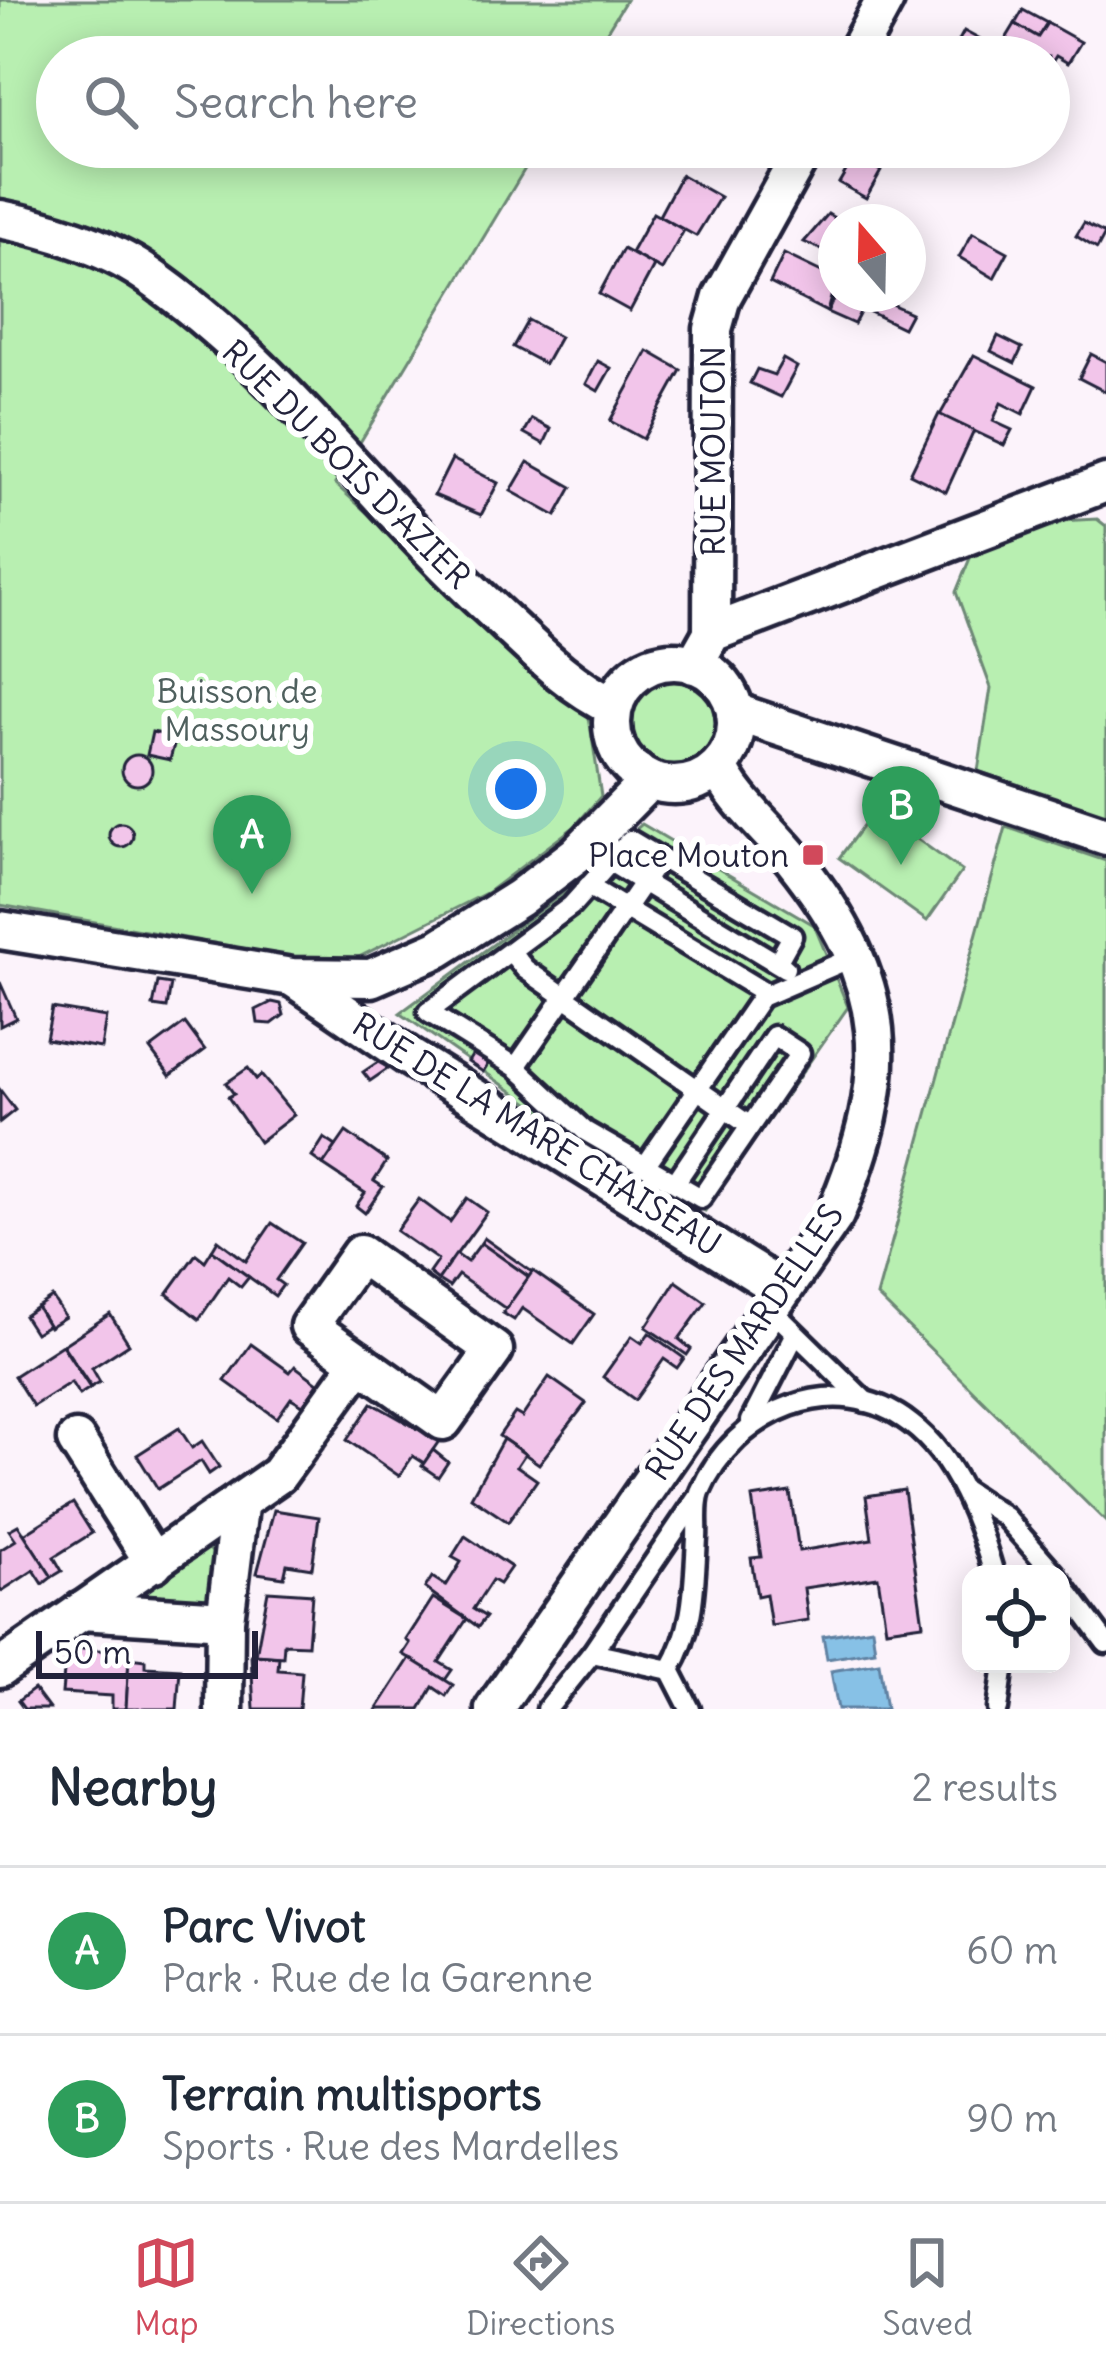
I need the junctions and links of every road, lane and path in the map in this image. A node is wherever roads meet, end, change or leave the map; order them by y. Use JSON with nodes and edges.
{"nodes":[{"id":1,"x":885,"y":0,"type":"edge"},
{"id":2,"x":865,"y":36,"type":"edge"},
{"id":3,"x":793,"y":168,"type":"edge"},
{"id":4,"x":0,"y":219,"type":"edge"},
{"id":5,"x":1106,"y":483,"type":"edge"},
{"id":6,"x":703,"y":649,"type":"junction"},
{"id":7,"x":614,"y":706,"type":"junction"},
{"id":8,"x":735,"y":712,"type":"junction"},
{"id":9,"x":719,"y":766,"type":"junction"},
{"id":10,"x":638,"y":772,"type":"junction"},
{"id":11,"x":1106,"y":836,"type":"edge"},
{"id":12,"x":660,"y":857,"type":"junction"},
{"id":13,"x":610,"y":862,"type":"junction"},
{"id":14,"x":643,"y":883,"type":"junction"},
{"id":15,"x":588,"y":886,"type":"junction"},
{"id":16,"x":737,"y":903,"type":"junction"},
{"id":17,"x":625,"y":909,"type":"junction"},
{"id":18,"x":0,"y":930,"type":"edge"},
{"id":19,"x":722,"y":930,"type":"junction"},
{"id":20,"x":511,"y":952,"type":"junction"},
{"id":21,"x":856,"y":956,"type":"junction"},
{"id":22,"x":707,"y":958,"type":"junction"},
{"id":23,"x":777,"y":963,"type":"junction"},
{"id":24,"x":292,"y":977,"type":"junction"},
{"id":25,"x":371,"y":978,"type":"junction"},
{"id":26,"x":802,"y":978,"type":"junction"},
{"id":27,"x":767,"y":994,"type":"junction"},
{"id":28,"x":564,"y":996,"type":"junction"},
{"id":29,"x":744,"y":1021,"type":"junction"},
{"id":30,"x":770,"y":1041,"type":"junction"},
{"id":31,"x":411,"y":1058,"type":"junction"},
{"id":32,"x":516,"y":1066,"type":"junction"},
{"id":33,"x":697,"y":1089,"type":"junction"},
{"id":34,"x":725,"y":1108,"type":"junction"},
{"id":35,"x":750,"y":1126,"type":"junction"},
{"id":36,"x":645,"y":1166,"type":"junction"},
{"id":37,"x":675,"y":1183,"type":"junction"},
{"id":38,"x":776,"y":1299,"type":"junction"},
{"id":39,"x":795,"y":1335,"type":"junction"},
{"id":40,"x":359,"y":1362,"type":"junction"},
{"id":41,"x":866,"y":1402,"type":"junction"},
{"id":42,"x":750,"y":1423,"type":"junction"},
{"id":43,"x":76,"y":1440,"type":"dead end"},
{"id":44,"x":964,"y":1490,"type":"junction"},
{"id":45,"x":699,"y":1495,"type":"junction"},
{"id":46,"x":239,"y":1507,"type":"junction"},
{"id":47,"x":154,"y":1563,"type":"junction"},
{"id":48,"x":991,"y":1565,"type":"edge"},
{"id":49,"x":1047,"y":1565,"type":"edge"},
{"id":50,"x":1070,"y":1594,"type":"edge"},
{"id":51,"x":81,"y":1611,"type":"junction"},
{"id":52,"x":225,"y":1620,"type":"junction"},
{"id":53,"x":1106,"y":1643,"type":"edge"},
{"id":54,"x":592,"y":1653,"type":"junction"},
{"id":55,"x":0,"y":1668,"type":"edge"},
{"id":56,"x":670,"y":1670,"type":"junction"},
{"id":57,"x":1003,"y":1673,"type":"edge"},
{"id":58,"x":224,"y":1709,"type":"edge"},
{"id":59,"x":494,"y":1709,"type":"edge"},
{"id":60,"x":547,"y":1709,"type":"edge"},
{"id":61,"x":690,"y":1709,"type":"edge"},
{"id":62,"x":998,"y":1709,"type":"edge"}],
"edges":[{"from":1,"to":2,"type":"street"},
{"from":3,"to":6,"type":"street","name":"RUE MOUTON"},
{"from":4,"to":7,"type":"street","name":"RUE DU BOIS D'AZIER"},
{"from":5,"to":6,"type":"street"},
{"from":6,"to":7,"type":"street"},
{"from":6,"to":8,"type":"street"},
{"from":7,"to":10,"type":"street"},
{"from":8,"to":9,"type":"street"},
{"from":8,"to":11,"type":"street"},
{"from":9,"to":10,"type":"street"},
{"from":9,"to":21,"type":"street","name":"RUE DES MARDELLES"},
{"from":10,"to":25,"type":"street"},
{"from":12,"to":13,"type":"lane"},
{"from":12,"to":14,"type":"lane"},
{"from":12,"to":16,"type":"lane"},
{"from":13,"to":14,"type":"lane"},
{"from":13,"to":15,"type":"lane"},
{"from":14,"to":17,"type":"lane"},
{"from":14,"to":19,"type":"lane"},
{"from":15,"to":17,"type":"lane"},
{"from":15,"to":20,"type":"lane"},
{"from":16,"to":19,"type":"lane"},
{"from":16,"to":23,"type":"lane"},
{"from":17,"to":22,"type":"lane"},
{"from":17,"to":28,"type":"lane"},
{"from":18,"to":24,"type":"street"},
{"from":19,"to":22,"type":"lane"},
{"from":19,"to":23,"type":"lane"},
{"from":20,"to":28,"type":"lane"},
{"from":20,"to":32,"type":"lane"},
{"from":21,"to":26,"type":"lane"},
{"from":21,"to":38,"type":"street","name":"RUE DES MARDELLES"},
{"from":22,"to":27,"type":"lane"},
{"from":23,"to":26,"type":"lane"},
{"from":24,"to":25,"type":"street"},
{"from":24,"to":31,"type":"street","name":"RUE DE LA MARE CHAISEAU"},
{"from":25,"to":31,"type":"street"},
{"from":26,"to":27,"type":"lane"},
{"from":27,"to":29,"type":"lane"},
{"from":28,"to":32,"type":"lane"},
{"from":28,"to":33,"type":"lane"},
{"from":29,"to":30,"type":"lane"},
{"from":29,"to":33,"type":"lane"},
{"from":30,"to":34,"type":"lane"},
{"from":30,"to":35,"type":"lane"},
{"from":31,"to":38,"type":"street","name":"RUE DE LA MARE CHAISEAU"},
{"from":32,"to":36,"type":"lane"},
{"from":33,"to":34,"type":"lane"},
{"from":33,"to":36,"type":"lane"},
{"from":34,"to":35,"type":"lane"},
{"from":34,"to":37,"type":"lane"},
{"from":35,"to":37,"type":"lane"},
{"from":36,"to":37,"type":"lane"},
{"from":38,"to":39,"type":"lane"},
{"from":38,"to":59,"type":"street","name":"RUE DES MARDELLES"},
{"from":39,"to":41,"type":"lane"},
{"from":39,"to":42,"type":"lane"},
{"from":40,"to":40,"type":"street"},
{"from":40,"to":46,"type":"street"},
{"from":41,"to":42,"type":"lane"},
{"from":41,"to":44,"type":"lane"},
{"from":42,"to":45,"type":"lane"},
{"from":43,"to":47,"type":"street"},
{"from":44,"to":48,"type":"lane"},
{"from":44,"to":49,"type":"lane"},
{"from":45,"to":54,"type":"lane"},
{"from":45,"to":56,"type":"lane"},
{"from":46,"to":47,"type":"street"},
{"from":46,"to":52,"type":"street"},
{"from":47,"to":51,"type":"street"},
{"from":50,"to":53,"type":"lane"},
{"from":51,"to":52,"type":"street"},
{"from":51,"to":55,"type":"street"},
{"from":52,"to":58,"type":"street"},
{"from":54,"to":56,"type":"lane"},
{"from":54,"to":60,"type":"lane"},
{"from":56,"to":61,"type":"lane"},
{"from":57,"to":62,"type":"lane"}]}
